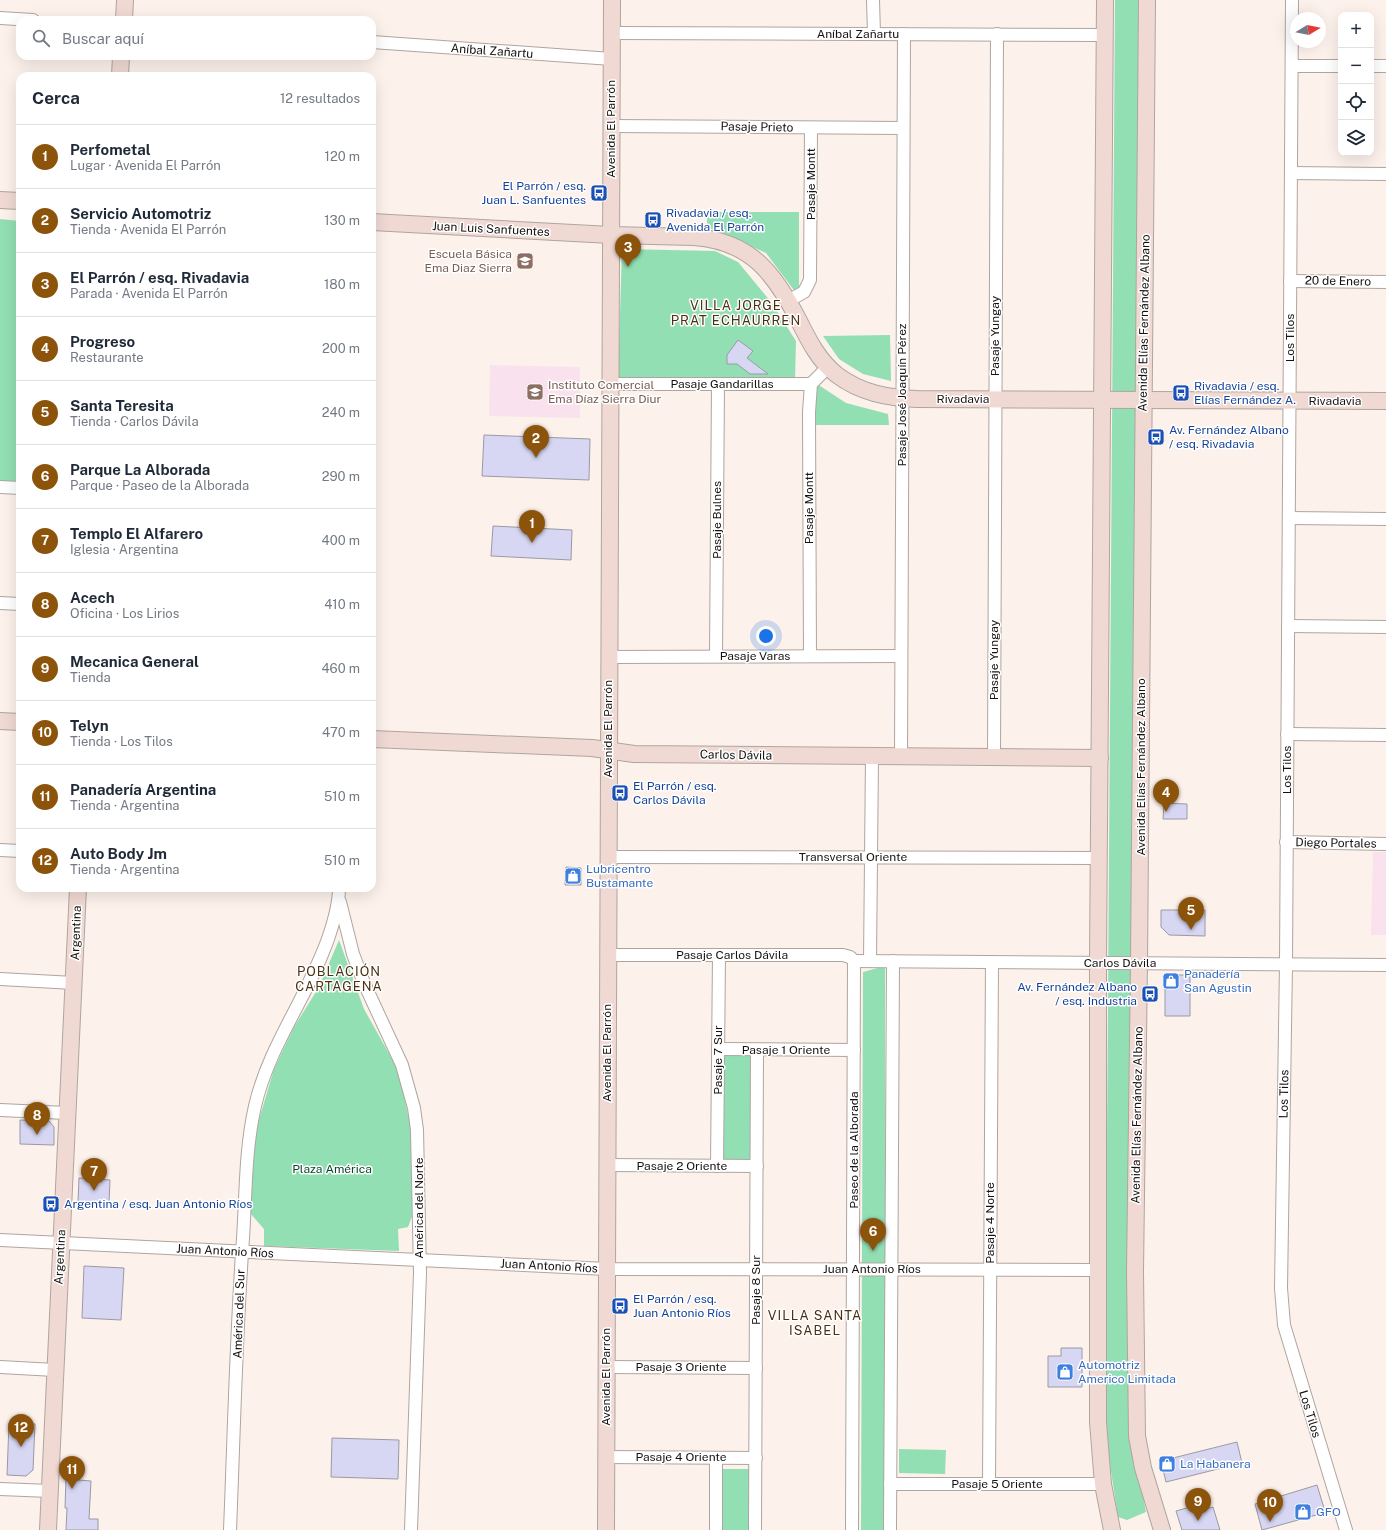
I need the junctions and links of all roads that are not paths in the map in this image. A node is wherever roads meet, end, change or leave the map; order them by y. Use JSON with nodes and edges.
{"nodes":[{"id":1,"x":125,"y":0,"type":"edge"},
{"id":2,"x":612,"y":0,"type":"edge"},
{"id":3,"x":873,"y":0,"type":"edge"},
{"id":4,"x":1105,"y":0,"type":"edge"},
{"id":5,"x":1147,"y":0,"type":"edge"},
{"id":6,"x":1292,"y":0,"type":"edge"},
{"id":7,"x":124,"y":16,"type":"edge"},
{"id":8,"x":0,"y":18,"type":"edge"},
{"id":9,"x":16,"y":19,"type":"edge"},
{"id":10,"x":612,"y":33,"type":"junction"},
{"id":11,"x":874,"y":34,"type":"junction"},
{"id":12,"x":904,"y":34,"type":"junction"},
{"id":13,"x":997,"y":34,"type":"junction"},
{"id":14,"x":1105,"y":35,"type":"junction"},
{"id":15,"x":376,"y":42,"type":"edge"},
{"id":16,"x":612,"y":59,"type":"junction"},
{"id":17,"x":121,"y":60,"type":"edge"},
{"id":18,"x":1292,"y":66,"type":"junction"},
{"id":19,"x":1338,"y":66,"type":"edge"},
{"id":20,"x":1374,"y":66,"type":"edge"},
{"id":21,"x":1386,"y":66,"type":"edge"},
{"id":22,"x":120,"y":72,"type":"edge"},
{"id":23,"x":611,"y":126,"type":"junction"},
{"id":24,"x":812,"y":128,"type":"junction"},
{"id":25,"x":903,"y":128,"type":"junction"},
{"id":26,"x":1291,"y":173,"type":"junction"},
{"id":27,"x":1386,"y":174,"type":"edge"},
{"id":28,"x":0,"y":200,"type":"edge"},
{"id":29,"x":16,"y":201,"type":"edge"},
{"id":30,"x":376,"y":222,"type":"edge"},
{"id":31,"x":611,"y":235,"type":"junction"},
{"id":32,"x":1290,"y":281,"type":"junction"},
{"id":33,"x":1386,"y":282,"type":"edge"},
{"id":34,"x":788,"y":301,"type":"junction"},
{"id":35,"x":828,"y":367,"type":"junction"},
{"id":36,"x":610,"y":384,"type":"junction"},
{"id":37,"x":718,"y":384,"type":"junction"},
{"id":38,"x":811,"y":384,"type":"junction"},
{"id":39,"x":902,"y":399,"type":"junction"},
{"id":40,"x":995,"y":400,"type":"junction"},
{"id":41,"x":1102,"y":400,"type":"junction"},
{"id":42,"x":1144,"y":400,"type":"junction"},
{"id":43,"x":1290,"y":400,"type":"junction"},
{"id":44,"x":1386,"y":401,"type":"edge"},
{"id":45,"x":0,"y":487,"type":"edge"},
{"id":46,"x":16,"y":488,"type":"edge"},
{"id":47,"x":1288,"y":518,"type":"junction"},
{"id":48,"x":1386,"y":519,"type":"edge"},
{"id":49,"x":0,"y":603,"type":"edge"},
{"id":50,"x":16,"y":604,"type":"edge"},
{"id":51,"x":1288,"y":626,"type":"junction"},
{"id":52,"x":1386,"y":627,"type":"edge"},
{"id":53,"x":608,"y":656,"type":"junction"},
{"id":54,"x":716,"y":656,"type":"junction"},
{"id":55,"x":810,"y":656,"type":"junction"},
{"id":56,"x":901,"y":656,"type":"junction"},
{"id":57,"x":0,"y":721,"type":"edge"},
{"id":58,"x":16,"y":722,"type":"edge"},
{"id":59,"x":1287,"y":734,"type":"junction"},
{"id":60,"x":1386,"y":735,"type":"edge"},
{"id":61,"x":376,"y":739,"type":"edge"},
{"id":62,"x":608,"y":751,"type":"junction"},
{"id":63,"x":872,"y":756,"type":"junction"},
{"id":64,"x":901,"y":756,"type":"junction"},
{"id":65,"x":994,"y":757,"type":"junction"},
{"id":66,"x":1100,"y":758,"type":"junction"},
{"id":67,"x":1286,"y":842,"type":"junction"},
{"id":68,"x":1386,"y":844,"type":"edge"},
{"id":69,"x":0,"y":850,"type":"edge"},
{"id":70,"x":16,"y":851,"type":"edge"},
{"id":71,"x":608,"y":857,"type":"junction"},
{"id":72,"x":871,"y":857,"type":"junction"},
{"id":73,"x":1099,"y":858,"type":"junction"},
{"id":74,"x":78,"y":892,"type":"edge"},
{"id":75,"x":339,"y":894,"type":"edge"},
{"id":76,"x":607,"y":955,"type":"junction"},
{"id":77,"x":718,"y":955,"type":"junction"},
{"id":78,"x":854,"y":961,"type":"junction"},
{"id":79,"x":870,"y":961,"type":"junction"},
{"id":80,"x":893,"y":961,"type":"junction"},
{"id":81,"x":992,"y":962,"type":"junction"},
{"id":82,"x":1098,"y":963,"type":"junction"},
{"id":83,"x":1139,"y":963,"type":"junction"},
{"id":84,"x":1286,"y":964,"type":"junction"},
{"id":85,"x":1386,"y":965,"type":"edge"},
{"id":86,"x":0,"y":979,"type":"edge"},
{"id":87,"x":74,"y":983,"type":"junction"},
{"id":88,"x":718,"y":1049,"type":"junction"},
{"id":89,"x":757,"y":1050,"type":"junction"},
{"id":90,"x":854,"y":1050,"type":"junction"},
{"id":91,"x":0,"y":1110,"type":"edge"},
{"id":92,"x":68,"y":1114,"type":"junction"},
{"id":93,"x":607,"y":1165,"type":"junction"},
{"id":94,"x":717,"y":1166,"type":"junction"},
{"id":95,"x":757,"y":1166,"type":"junction"},
{"id":96,"x":0,"y":1240,"type":"edge"},
{"id":97,"x":61,"y":1243,"type":"junction"},
{"id":98,"x":242,"y":1252,"type":"junction"},
{"id":99,"x":420,"y":1260,"type":"junction"},
{"id":100,"x":607,"y":1268,"type":"junction"},
{"id":101,"x":756,"y":1269,"type":"junction"},
{"id":102,"x":853,"y":1269,"type":"junction"},
{"id":103,"x":891,"y":1269,"type":"junction"},
{"id":104,"x":990,"y":1270,"type":"junction"},
{"id":105,"x":1098,"y":1270,"type":"junction"},
{"id":106,"x":0,"y":1367,"type":"edge"},
{"id":107,"x":606,"y":1367,"type":"junction"},
{"id":108,"x":756,"y":1368,"type":"junction"},
{"id":109,"x":55,"y":1370,"type":"junction"},
{"id":110,"x":606,"y":1457,"type":"junction"},
{"id":111,"x":716,"y":1458,"type":"junction"},
{"id":112,"x":756,"y":1458,"type":"junction"},
{"id":113,"x":890,"y":1484,"type":"junction"},
{"id":114,"x":989,"y":1484,"type":"junction"},
{"id":115,"x":1103,"y":1484,"type":"junction"},
{"id":116,"x":0,"y":1489,"type":"edge"},
{"id":117,"x":50,"y":1491,"type":"junction"},
{"id":118,"x":1159,"y":1528,"type":"edge"},
{"id":119,"x":1113,"y":1529,"type":"edge"},
{"id":120,"x":48,"y":1530,"type":"edge"},
{"id":121,"x":230,"y":1530,"type":"edge"},
{"id":122,"x":411,"y":1530,"type":"edge"},
{"id":123,"x":606,"y":1530,"type":"edge"},
{"id":124,"x":716,"y":1530,"type":"edge"},
{"id":125,"x":755,"y":1530,"type":"edge"},
{"id":126,"x":852,"y":1530,"type":"edge"},
{"id":127,"x":890,"y":1530,"type":"edge"},
{"id":128,"x":1346,"y":1530,"type":"edge"}],
"edges":[{"from":1,"to":7,"type":"main road"},
{"from":2,"to":10,"type":"main road","name":"Avenida El Parrón"},
{"from":3,"to":11,"type":"street"},
{"from":4,"to":14,"type":"main road"},
{"from":5,"to":42,"type":"main road","name":"Avenida Elías Fernández Albano"},
{"from":6,"to":18,"type":"street","name":"Los Tilos"},
{"from":8,"to":9,"type":"street"},
{"from":10,"to":11,"type":"street","name":"Aníbal Zañartu"},
{"from":10,"to":16,"type":"main road","name":"Avenida El Parrón"},
{"from":11,"to":12,"type":"street","name":"Aníbal Zañartu"},
{"from":12,"to":13,"type":"street","name":"Aníbal Zañartu"},
{"from":12,"to":25,"type":"street","name":"Pasaje José Joaquín Pérez"},
{"from":13,"to":14,"type":"street","name":"Aníbal Zañartu"},
{"from":13,"to":40,"type":"street","name":"Pasaje Yungay"},
{"from":14,"to":41,"type":"main road"},
{"from":15,"to":16,"type":"street","name":"Aníbal Zañartu"},
{"from":16,"to":23,"type":"main road","name":"Avenida El Parrón"},
{"from":17,"to":22,"type":"main road"},
{"from":18,"to":19,"type":"street"},
{"from":18,"to":26,"type":"street","name":"Los Tilos"},
{"from":20,"to":21,"type":"street"},
{"from":23,"to":24,"type":"street","name":"Pasaje Prieto"},
{"from":23,"to":31,"type":"main road","name":"Avenida El Parrón"},
{"from":24,"to":25,"type":"street","name":"Pasaje Prieto"},
{"from":24,"to":34,"type":"street","name":"Pasaje Montt"},
{"from":25,"to":39,"type":"street","name":"Pasaje José Joaquín Pérez"},
{"from":26,"to":27,"type":"street"},
{"from":26,"to":32,"type":"street","name":"Los Tilos"},
{"from":28,"to":29,"type":"main road"},
{"from":30,"to":31,"type":"main road","name":"Juan Luis Sanfuentes"},
{"from":31,"to":34,"type":"main road","name":"Rivadavia"},
{"from":31,"to":36,"type":"main road","name":"Avenida El Parrón"},
{"from":32,"to":33,"type":"street","name":"20 de Enero"},
{"from":32,"to":43,"type":"street","name":"Los Tilos"},
{"from":34,"to":35,"type":"main road","name":"Rivadavia"},
{"from":35,"to":38,"type":"street"},
{"from":35,"to":39,"type":"main road","name":"Rivadavia"},
{"from":36,"to":37,"type":"street","name":"Pasaje Gandarillas"},
{"from":36,"to":53,"type":"main road","name":"Avenida El Parrón"},
{"from":37,"to":38,"type":"street","name":"Pasaje Gandarillas"},
{"from":37,"to":54,"type":"street","name":"Pasaje Bulnes"},
{"from":38,"to":55,"type":"street","name":"Pasaje Montt"},
{"from":39,"to":40,"type":"main road","name":"Rivadavia"},
{"from":39,"to":56,"type":"street","name":"Pasaje José Joaquín Pérez"},
{"from":40,"to":41,"type":"main road","name":"Rivadavia"},
{"from":40,"to":65,"type":"street","name":"Pasaje Yungay"},
{"from":41,"to":42,"type":"main road","name":"Rivadavia"},
{"from":41,"to":66,"type":"main road"},
{"from":42,"to":43,"type":"main road","name":"Rivadavia"},
{"from":42,"to":83,"type":"main road","name":"Avenida Elías Fernández Albano"},
{"from":43,"to":44,"type":"main road","name":"Rivadavia"},
{"from":43,"to":47,"type":"street","name":"Los Tilos"},
{"from":45,"to":46,"type":"street"},
{"from":47,"to":48,"type":"street"},
{"from":47,"to":51,"type":"street","name":"Los Tilos"},
{"from":49,"to":50,"type":"street"},
{"from":51,"to":52,"type":"street"},
{"from":51,"to":59,"type":"street","name":"Los Tilos"},
{"from":53,"to":54,"type":"street","name":"Pasaje Varas"},
{"from":53,"to":62,"type":"main road","name":"Avenida El Parrón"},
{"from":54,"to":55,"type":"street","name":"Pasaje Varas"},
{"from":55,"to":56,"type":"street","name":"Pasaje Varas"},
{"from":56,"to":64,"type":"street","name":"Pasaje José Joaquín Pérez"},
{"from":57,"to":58,"type":"main road"},
{"from":59,"to":60,"type":"street"},
{"from":59,"to":67,"type":"street","name":"Los Tilos"},
{"from":61,"to":62,"type":"main road","name":"Carlos Dávila"},
{"from":62,"to":63,"type":"main road","name":"Carlos Dávila"},
{"from":62,"to":71,"type":"main road","name":"Avenida El Parrón"},
{"from":63,"to":64,"type":"main road","name":"Carlos Dávila"},
{"from":63,"to":72,"type":"street"},
{"from":64,"to":65,"type":"main road","name":"Carlos Dávila"},
{"from":65,"to":66,"type":"main road","name":"Carlos Dávila"},
{"from":66,"to":73,"type":"main road"},
{"from":67,"to":68,"type":"street","name":"Diego Portales"},
{"from":67,"to":84,"type":"street","name":"Los Tilos"},
{"from":69,"to":70,"type":"street"},
{"from":71,"to":72,"type":"street","name":"Transversal Oriente"},
{"from":71,"to":76,"type":"main road","name":"Avenida El Parrón"},
{"from":72,"to":73,"type":"street","name":"Transversal Oriente"},
{"from":72,"to":79,"type":"street"},
{"from":73,"to":82,"type":"main road"},
{"from":74,"to":87,"type":"main road","name":"Argentina"},
{"from":75,"to":98,"type":"street","name":"América del Sur"},
{"from":75,"to":99,"type":"street","name":"América del Norte"},
{"from":76,"to":77,"type":"street","name":"Pasaje Carlos Dávila"},
{"from":76,"to":93,"type":"main road","name":"Avenida El Parrón"},
{"from":77,"to":78,"type":"street","name":"Pasaje Carlos Dávila"},
{"from":77,"to":88,"type":"street","name":"Pasaje 7 Sur"},
{"from":78,"to":79,"type":"street","name":"Carlos Dávila"},
{"from":78,"to":90,"type":"street","name":"Paseo de la Alborada"},
{"from":79,"to":80,"type":"street","name":"Carlos Dávila"},
{"from":80,"to":81,"type":"street","name":"Carlos Dávila"},
{"from":80,"to":103,"type":"street"},
{"from":81,"to":82,"type":"street","name":"Carlos Dávila"},
{"from":81,"to":104,"type":"street","name":"Pasaje 4 Norte"},
{"from":82,"to":83,"type":"street","name":"Carlos Dávila"},
{"from":82,"to":105,"type":"main road"},
{"from":83,"to":84,"type":"street","name":"Carlos Dávila"},
{"from":83,"to":118,"type":"main road","name":"Avenida Elías Fernández Albano"},
{"from":84,"to":85,"type":"street","name":"Carlos Dávila"},
{"from":84,"to":128,"type":"street","name":"Los Tilos"},
{"from":86,"to":87,"type":"street"},
{"from":87,"to":92,"type":"main road","name":"Argentina"},
{"from":88,"to":89,"type":"street","name":"Pasaje 1 Oriente"},
{"from":88,"to":94,"type":"street","name":"Pasaje 7 Sur"},
{"from":89,"to":90,"type":"street","name":"Pasaje 1 Oriente"},
{"from":89,"to":95,"type":"street","name":"Pasaje 8 Sur"},
{"from":90,"to":102,"type":"street","name":"Paseo de la Alborada"},
{"from":91,"to":92,"type":"street"},
{"from":92,"to":97,"type":"main road","name":"Argentina"},
{"from":93,"to":94,"type":"street","name":"Pasaje 2 Oriente"},
{"from":93,"to":100,"type":"main road","name":"Avenida El Parrón"},
{"from":94,"to":95,"type":"street","name":"Pasaje 2 Oriente"},
{"from":95,"to":101,"type":"street","name":"Pasaje 8 Sur"},
{"from":96,"to":97,"type":"street","name":"Juan Antonio Ríos"},
{"from":97,"to":98,"type":"street","name":"Juan Antonio Ríos"},
{"from":97,"to":109,"type":"main road","name":"Argentina"},
{"from":98,"to":99,"type":"street","name":"Juan Antonio Ríos"},
{"from":98,"to":121,"type":"street","name":"América del Sur"},
{"from":99,"to":100,"type":"street","name":"Juan Antonio Ríos"},
{"from":99,"to":122,"type":"street","name":"América del Norte"},
{"from":100,"to":101,"type":"street","name":"Juan Antonio Ríos"},
{"from":100,"to":107,"type":"main road","name":"Avenida El Parrón"},
{"from":101,"to":102,"type":"street","name":"Juan Antonio Ríos"},
{"from":101,"to":108,"type":"street","name":"Pasaje 8 Sur"},
{"from":102,"to":103,"type":"street","name":"Juan Antonio Ríos"},
{"from":102,"to":126,"type":"street","name":"Paseo de la Alborada"},
{"from":103,"to":104,"type":"street","name":"Juan Antonio Ríos"},
{"from":103,"to":113,"type":"street"},
{"from":104,"to":105,"type":"street","name":"Juan Antonio Ríos"},
{"from":104,"to":114,"type":"street","name":"Pasaje 4 Norte"},
{"from":105,"to":115,"type":"main road"},
{"from":106,"to":109,"type":"street"},
{"from":107,"to":108,"type":"street","name":"Pasaje 3 Oriente"},
{"from":107,"to":110,"type":"main road","name":"Avenida El Parrón"},
{"from":108,"to":112,"type":"street","name":"Pasaje 8 Sur"},
{"from":109,"to":117,"type":"main road","name":"Argentina"},
{"from":110,"to":111,"type":"street","name":"Pasaje 4 Oriente"},
{"from":110,"to":123,"type":"main road","name":"Avenida El Parrón"},
{"from":111,"to":112,"type":"street","name":"Pasaje 4 Oriente"},
{"from":111,"to":124,"type":"street"},
{"from":112,"to":125,"type":"street","name":"Pasaje 8 Sur"},
{"from":113,"to":114,"type":"street","name":"Pasaje 5 Oriente"},
{"from":113,"to":127,"type":"street"},
{"from":114,"to":115,"type":"street","name":"Pasaje 5 Oriente"},
{"from":115,"to":119,"type":"main road"},
{"from":116,"to":117,"type":"street"},
{"from":117,"to":120,"type":"main road","name":"Argentina"}]}
